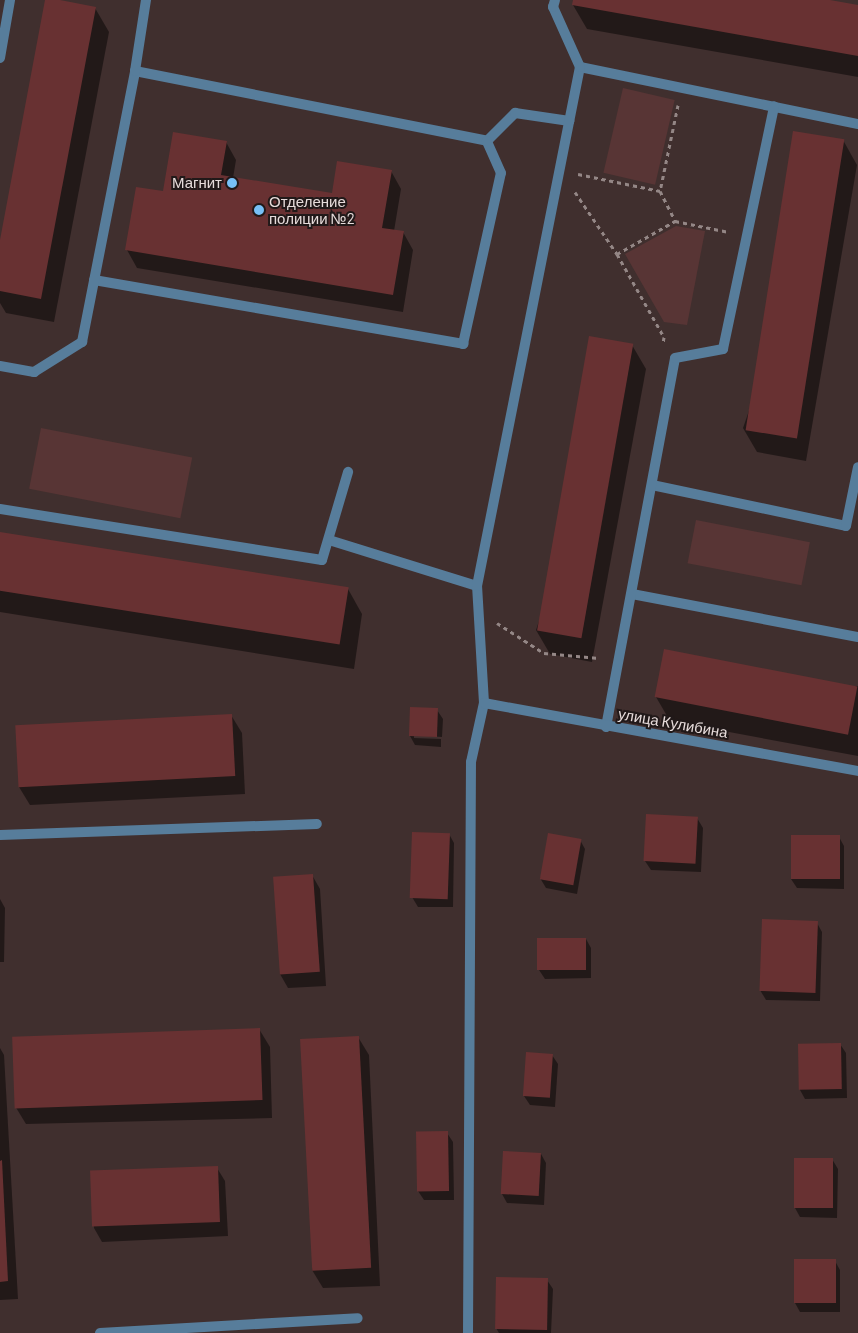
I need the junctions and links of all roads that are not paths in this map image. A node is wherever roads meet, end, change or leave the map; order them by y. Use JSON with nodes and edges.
{"nodes":[{"id":1,"x":10,"y":0,"type":"edge"},
{"id":2,"x":146,"y":0,"type":"edge"},
{"id":3,"x":555,"y":0,"type":"edge"},
{"id":4,"x":0,"y":58,"type":"edge"},
{"id":5,"x":580,"y":67,"type":"junction"},
{"id":6,"x":135,"y":71,"type":"junction"},
{"id":7,"x":774,"y":106,"type":"junction"},
{"id":8,"x":569,"y":121,"type":"junction"},
{"id":9,"x":858,"y":124,"type":"edge"},
{"id":10,"x":487,"y":141,"type":"junction"},
{"id":11,"x":94,"y":280,"type":"junction"},
{"id":12,"x":0,"y":366,"type":"edge"},
{"id":13,"x":858,"y":467,"type":"edge"},
{"id":14,"x":348,"y":472,"type":"dead end"},
{"id":15,"x":652,"y":485,"type":"junction"},
{"id":16,"x":0,"y":509,"type":"edge"},
{"id":17,"x":329,"y":540,"type":"junction"},
{"id":18,"x":477,"y":586,"type":"junction"},
{"id":19,"x":632,"y":594,"type":"junction"},
{"id":20,"x":858,"y":637,"type":"edge"},
{"id":21,"x":484,"y":703,"type":"junction"},
{"id":22,"x":606,"y":727,"type":"junction"},
{"id":23,"x":858,"y":770,"type":"edge"},
{"id":24,"x":317,"y":824,"type":"dead end"},
{"id":25,"x":0,"y":836,"type":"edge"},
{"id":26,"x":358,"y":1318,"type":"dead end"},
{"id":27,"x":100,"y":1333,"type":"edge"},
{"id":28,"x":468,"y":1333,"type":"edge"}],
"edges":[{"from":1,"to":4,"type":"street"},
{"from":2,"to":6,"type":"street"},
{"from":3,"to":5,"type":"street"},
{"from":5,"to":7,"type":"street"},
{"from":5,"to":8,"type":"street"},
{"from":6,"to":10,"type":"street"},
{"from":6,"to":11,"type":"street"},
{"from":7,"to":9,"type":"street"},
{"from":7,"to":15,"type":"street"},
{"from":8,"to":10,"type":"street"},
{"from":8,"to":18,"type":"street"},
{"from":10,"to":11,"type":"street"},
{"from":11,"to":12,"type":"street"},
{"from":13,"to":15,"type":"street"},
{"from":14,"to":17,"type":"street"},
{"from":15,"to":19,"type":"street"},
{"from":16,"to":17,"type":"street"},
{"from":17,"to":18,"type":"street"},
{"from":18,"to":21,"type":"street"},
{"from":19,"to":20,"type":"street"},
{"from":19,"to":22,"type":"street"},
{"from":21,"to":22,"type":"street","name":"улица Кулибина"},
{"from":21,"to":28,"type":"street"},
{"from":22,"to":23,"type":"street","name":"улица Кулибина"},
{"from":24,"to":25,"type":"street"},
{"from":26,"to":27,"type":"street"}]}
